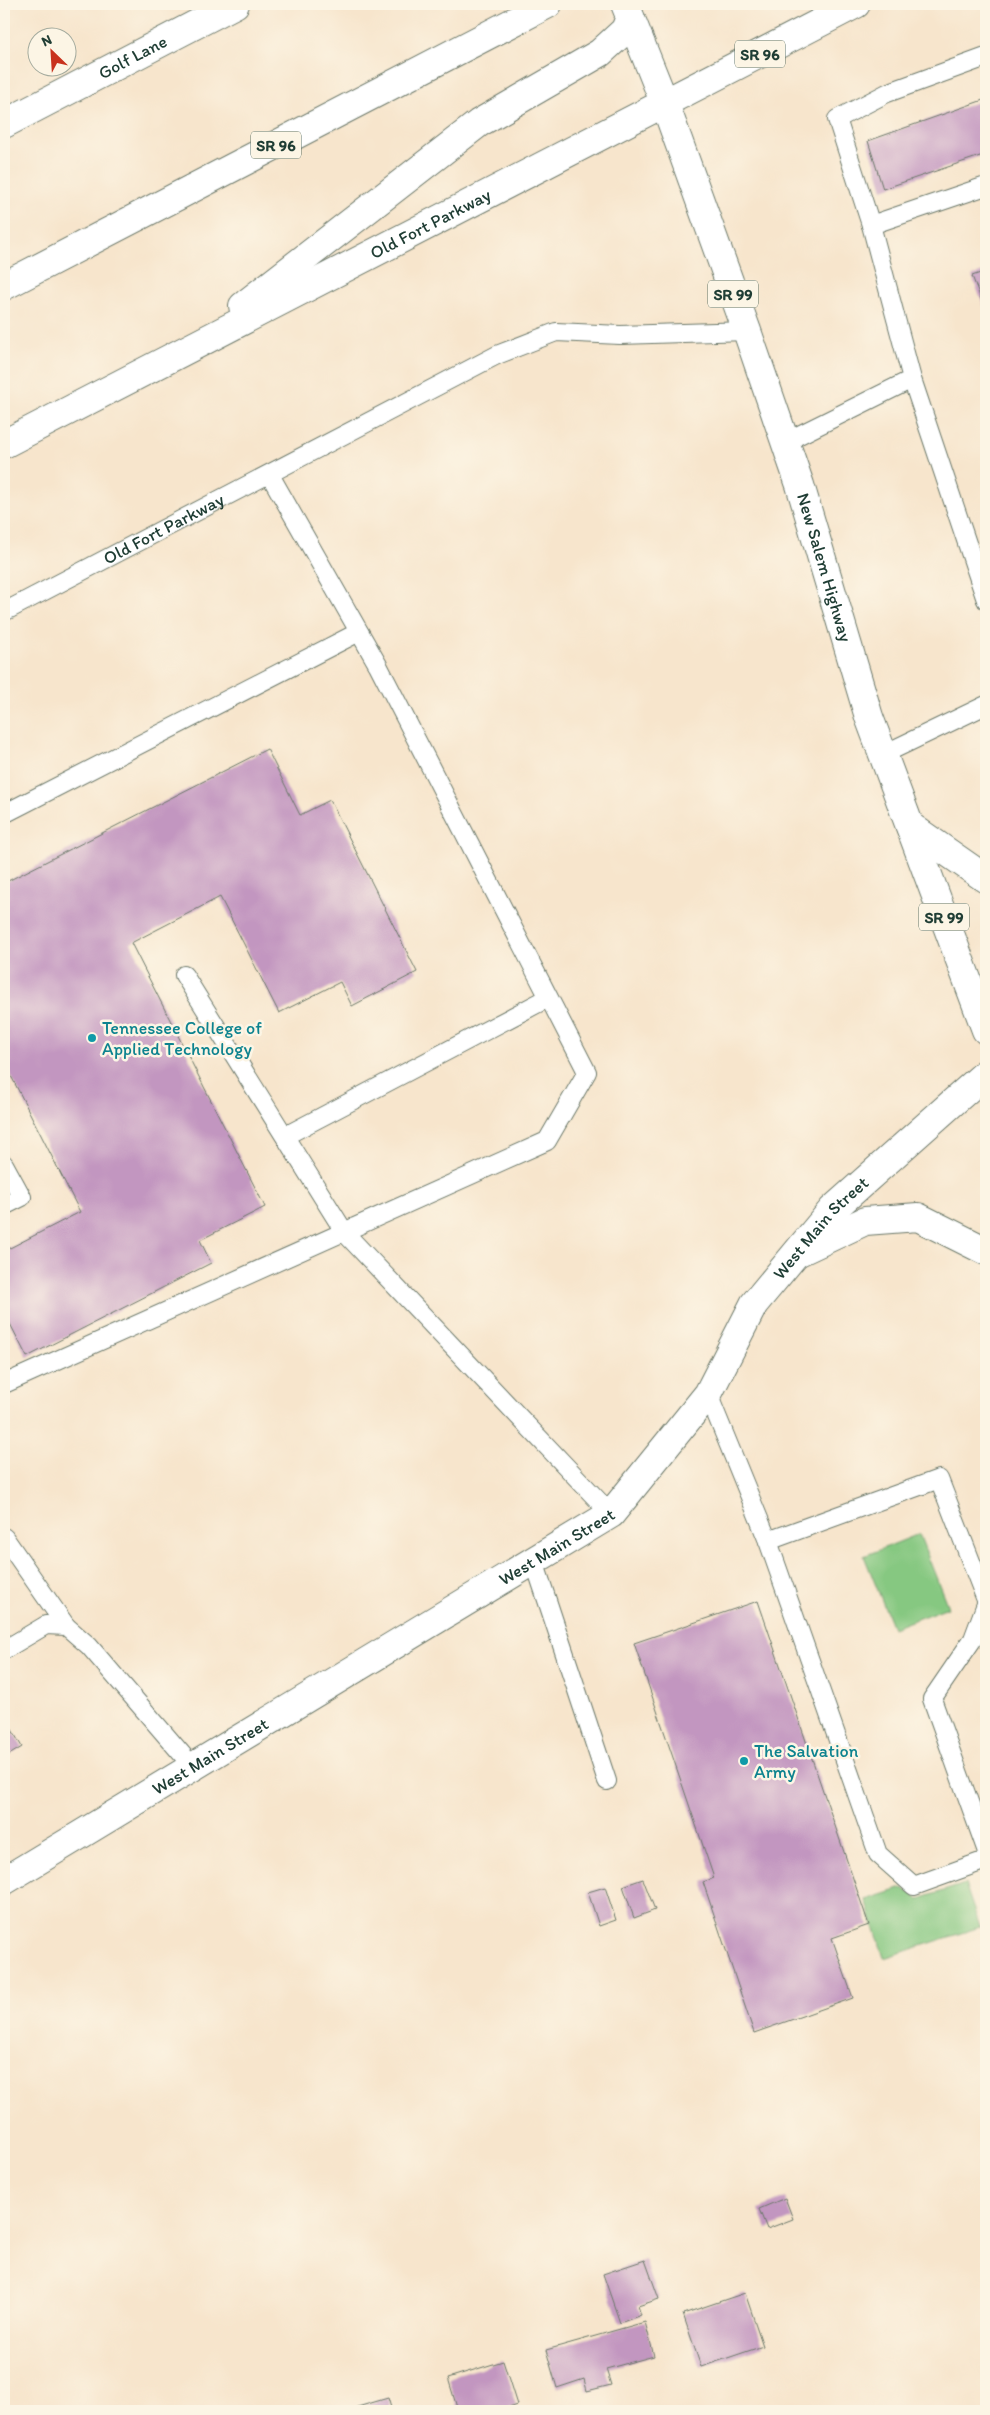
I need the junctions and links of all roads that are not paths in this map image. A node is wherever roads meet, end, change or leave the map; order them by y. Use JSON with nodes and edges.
{"nodes":[{"id":1,"x":235,"y":4,"type":"edge"},
{"id":2,"x":548,"y":4,"type":"edge"},
{"id":3,"x":856,"y":4,"type":"edge"},
{"id":4,"x":628,"y":11,"type":"edge"},
{"id":5,"x":986,"y":57,"type":"edge"},
{"id":6,"x":665,"y":104,"type":"junction"},
{"id":7,"x":4,"y":124,"type":"edge"},
{"id":8,"x":986,"y":186,"type":"edge"},
{"id":9,"x":871,"y":225,"type":"junction"},
{"id":10,"x":4,"y":286,"type":"edge"},
{"id":11,"x":747,"y":331,"type":"junction"},
{"id":12,"x":190,"y":347,"type":"junction"},
{"id":13,"x":912,"y":379,"type":"junction"},
{"id":14,"x":785,"y":442,"type":"junction"},
{"id":15,"x":4,"y":444,"type":"edge"},
{"id":16,"x":270,"y":475,"type":"junction"},
{"id":17,"x":986,"y":600,"type":"edge"},
{"id":18,"x":4,"y":612,"type":"edge"},
{"id":19,"x":359,"y":632,"type":"junction"},
{"id":20,"x":986,"y":705,"type":"edge"},
{"id":21,"x":884,"y":754,"type":"junction"},
{"id":22,"x":4,"y":814,"type":"edge"},
{"id":23,"x":910,"y":826,"type":"junction"},
{"id":24,"x":986,"y":879,"type":"edge"},
{"id":25,"x":184,"y":975,"type":"dead end"},
{"id":26,"x":548,"y":998,"type":"junction"},
{"id":27,"x":986,"y":1030,"type":"edge"},
{"id":28,"x":986,"y":1073,"type":"edge"},
{"id":29,"x":285,"y":1136,"type":"junction"},
{"id":30,"x":4,"y":1164,"type":"edge"},
{"id":31,"x":4,"y":1206,"type":"edge"},
{"id":32,"x":345,"y":1233,"type":"junction"},
{"id":33,"x":986,"y":1251,"type":"edge"},
{"id":34,"x":798,"y":1253,"type":"junction"},
{"id":35,"x":4,"y":1384,"type":"edge"},
{"id":36,"x":708,"y":1394,"type":"junction"},
{"id":37,"x":611,"y":1514,"type":"junction"},
{"id":38,"x":4,"y":1537,"type":"edge"},
{"id":39,"x":768,"y":1541,"type":"junction"},
{"id":40,"x":534,"y":1561,"type":"junction"},
{"id":41,"x":986,"y":1602,"type":"edge"},
{"id":42,"x":66,"y":1626,"type":"junction"},
{"id":43,"x":4,"y":1650,"type":"edge"},
{"id":44,"x":193,"y":1767,"type":"junction"},
{"id":45,"x":607,"y":1781,"type":"dead end"},
{"id":46,"x":986,"y":1849,"type":"edge"},
{"id":47,"x":986,"y":1860,"type":"edge"},
{"id":48,"x":4,"y":1881,"type":"edge"}],
"edges":[{"from":1,"to":7,"type":"main road","name":"Golf Lane"},
{"from":2,"to":10,"type":"main road","number":"SR 96"},
{"from":3,"to":6,"type":"main road","name":"Old Fort Parkway","number":"SR 96"},
{"from":4,"to":6,"type":"main road","number":"SR 99"},
{"from":4,"to":12,"type":"main road"},
{"from":5,"to":9,"type":"lane"},
{"from":6,"to":11,"type":"main road","name":"New Salem Highway","number":"SR 99"},
{"from":6,"to":12,"type":"main road","name":"Old Fort Parkway","number":"SR 96"},
{"from":8,"to":9,"type":"lane"},
{"from":9,"to":13,"type":"lane"},
{"from":11,"to":14,"type":"main road","name":"New Salem Highway","number":"SR 99"},
{"from":11,"to":16,"type":"lane","name":"Old Fort Parkway"},
{"from":12,"to":15,"type":"main road","name":"Old Fort Parkway","number":"SR 96"},
{"from":13,"to":14,"type":"lane"},
{"from":13,"to":17,"type":"lane"},
{"from":14,"to":21,"type":"main road","name":"New Salem Highway","number":"SR 99"},
{"from":16,"to":18,"type":"lane","name":"Old Fort Parkway"},
{"from":16,"to":19,"type":"lane"},
{"from":19,"to":22,"type":"lane"},
{"from":19,"to":26,"type":"lane"},
{"from":20,"to":21,"type":"lane"},
{"from":21,"to":23,"type":"main road","name":"New Salem Highway","number":"SR 99"},
{"from":23,"to":24,"type":"main road"},
{"from":23,"to":27,"type":"main road","name":"New Salem Highway","number":"SR 99"},
{"from":25,"to":29,"type":"lane"},
{"from":26,"to":29,"type":"lane"},
{"from":26,"to":32,"type":"lane"},
{"from":28,"to":34,"type":"main road","name":"West Main Street"},
{"from":29,"to":32,"type":"lane"},
{"from":30,"to":31,"type":"lane"},
{"from":32,"to":35,"type":"lane"},
{"from":32,"to":37,"type":"lane"},
{"from":33,"to":34,"type":"main road"},
{"from":34,"to":36,"type":"main road","name":"West Main Street"},
{"from":36,"to":37,"type":"main road","name":"West Main Street"},
{"from":36,"to":39,"type":"lane"},
{"from":37,"to":40,"type":"main road","name":"West Main Street"},
{"from":38,"to":42,"type":"lane"},
{"from":39,"to":41,"type":"lane"},
{"from":39,"to":47,"type":"lane"},
{"from":40,"to":44,"type":"main road","name":"West Main Street"},
{"from":40,"to":45,"type":"lane"},
{"from":41,"to":46,"type":"lane"},
{"from":42,"to":43,"type":"lane"},
{"from":42,"to":44,"type":"lane"},
{"from":44,"to":48,"type":"main road","name":"West Main Street"}]}
